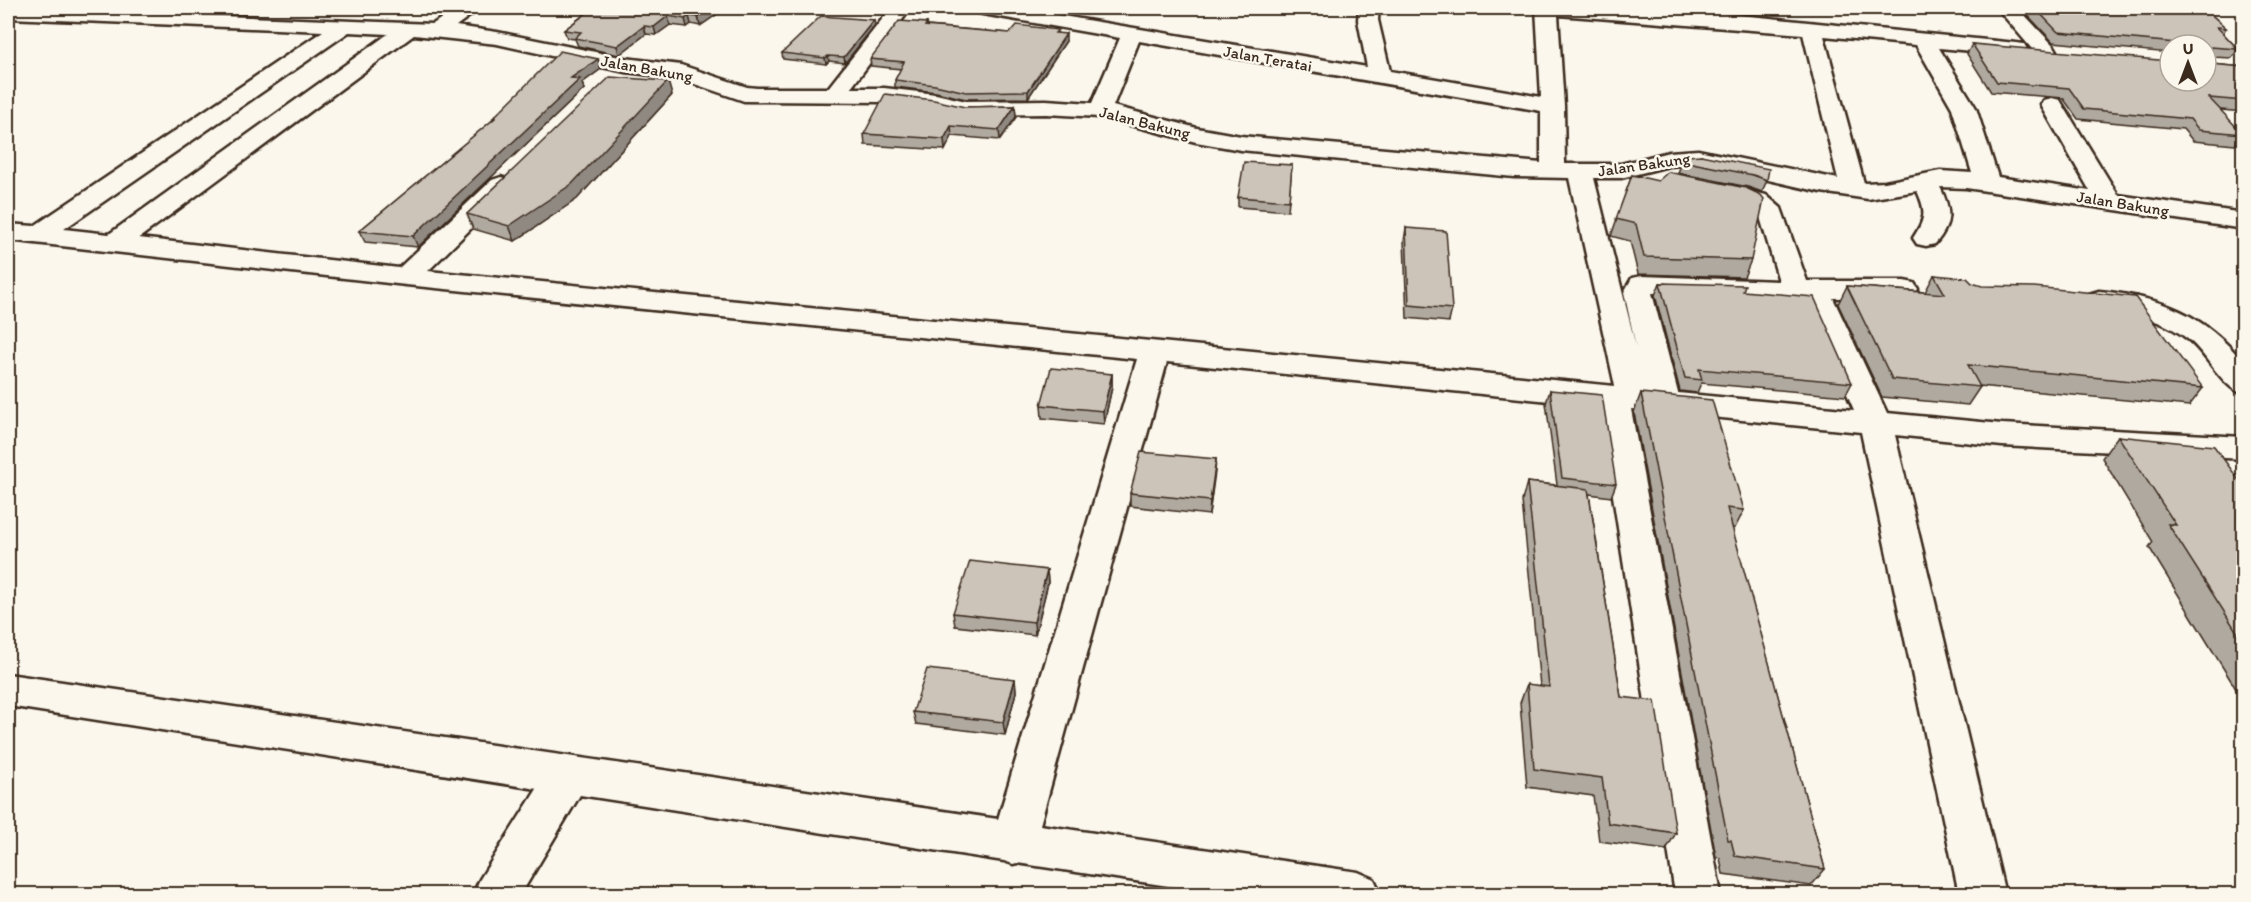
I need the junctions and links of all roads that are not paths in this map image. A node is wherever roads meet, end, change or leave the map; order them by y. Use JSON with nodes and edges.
{"nodes":[{"id":1,"x":217,"y":8,"type":"edge"},
{"id":2,"x":468,"y":8,"type":"edge"},
{"id":3,"x":901,"y":8,"type":"edge"},
{"id":4,"x":982,"y":8,"type":"edge"},
{"id":5,"x":1369,"y":8,"type":"edge"},
{"id":6,"x":1546,"y":8,"type":"edge"},
{"id":7,"x":2007,"y":8,"type":"edge"},
{"id":8,"x":16,"y":10,"type":"edge"},
{"id":9,"x":1738,"y":14,"type":"edge"},
{"id":10,"x":197,"y":21,"type":"junction"},
{"id":11,"x":346,"y":25,"type":"junction"},
{"id":12,"x":410,"y":28,"type":"junction"},
{"id":13,"x":1812,"y":29,"type":"junction"},
{"id":14,"x":438,"y":30,"type":"junction"},
{"id":15,"x":1132,"y":33,"type":"junction"},
{"id":16,"x":1924,"y":40,"type":"junction"},
{"id":17,"x":2046,"y":51,"type":"junction"},
{"id":18,"x":2069,"y":53,"type":"edge"},
{"id":19,"x":1380,"y":78,"type":"junction"},
{"id":20,"x":834,"y":95,"type":"junction"},
{"id":21,"x":2052,"y":105,"type":"edge"},
{"id":22,"x":1553,"y":106,"type":"junction"},
{"id":23,"x":1100,"y":110,"type":"junction"},
{"id":24,"x":516,"y":171,"type":"edge"},
{"id":25,"x":1567,"y":171,"type":"junction"},
{"id":26,"x":1621,"y":171,"type":"junction"},
{"id":27,"x":1924,"y":181,"type":"junction"},
{"id":28,"x":1987,"y":182,"type":"junction"},
{"id":29,"x":1853,"y":188,"type":"junction"},
{"id":30,"x":2109,"y":200,"type":"junction"},
{"id":31,"x":2244,"y":221,"type":"edge"},
{"id":32,"x":8,"y":232,"type":"edge"},
{"id":33,"x":39,"y":234,"type":"junction"},
{"id":34,"x":1926,"y":238,"type":"dead end"},
{"id":35,"x":114,"y":243,"type":"junction"},
{"id":36,"x":406,"y":276,"type":"junction"},
{"id":37,"x":1904,"y":289,"type":"edge"},
{"id":38,"x":1806,"y":290,"type":"junction"},
{"id":39,"x":2072,"y":299,"type":"edge"},
{"id":40,"x":1155,"y":351,"type":"junction"},
{"id":41,"x":2244,"y":384,"type":"edge"},
{"id":42,"x":1637,"y":398,"type":"junction"},
{"id":43,"x":1875,"y":421,"type":"junction"},
{"id":44,"x":2244,"y":448,"type":"edge"},
{"id":45,"x":8,"y":690,"type":"edge"},
{"id":46,"x":569,"y":776,"type":"junction"},
{"id":47,"x":1013,"y":844,"type":"junction"},
{"id":48,"x":496,"y":894,"type":"edge"},
{"id":49,"x":1358,"y":894,"type":"edge"},
{"id":50,"x":1698,"y":894,"type":"edge"},
{"id":51,"x":1982,"y":894,"type":"edge"}],
"edges":[{"from":1,"to":10,"type":"street"},
{"from":2,"to":14,"type":"street"},
{"from":3,"to":20,"type":"street"},
{"from":4,"to":15,"type":"street","name":"Jalan Teratai"},
{"from":5,"to":19,"type":"street"},
{"from":6,"to":9,"type":"street"},
{"from":6,"to":22,"type":"street"},
{"from":7,"to":17,"type":"street"},
{"from":8,"to":10,"type":"street","name":"Jalan Bakung"},
{"from":9,"to":13,"type":"street"},
{"from":10,"to":11,"type":"street","name":"Jalan Bakung"},
{"from":11,"to":12,"type":"street","name":"Jalan Bakung"},
{"from":11,"to":33,"type":"street"},
{"from":12,"to":14,"type":"street","name":"Jalan Bakung"},
{"from":12,"to":35,"type":"street"},
{"from":13,"to":16,"type":"street"},
{"from":13,"to":29,"type":"street"},
{"from":14,"to":20,"type":"street","name":"Jalan Bakung"},
{"from":15,"to":19,"type":"street","name":"Jalan Teratai"},
{"from":15,"to":23,"type":"street"},
{"from":16,"to":17,"type":"street"},
{"from":16,"to":28,"type":"street"},
{"from":17,"to":18,"type":"street"},
{"from":19,"to":22,"type":"street","name":"Jalan Teratai"},
{"from":20,"to":23,"type":"street","name":"Jalan Bakung"},
{"from":21,"to":30,"type":"street"},
{"from":22,"to":25,"type":"street"},
{"from":23,"to":25,"type":"street","name":"Jalan Bakung"},
{"from":24,"to":36,"type":"street"},
{"from":25,"to":26,"type":"street","name":"Jalan Bakung"},
{"from":25,"to":42,"type":"street"},
{"from":26,"to":29,"type":"street","name":"Jalan Bakung"},
{"from":26,"to":38,"type":"street"},
{"from":27,"to":28,"type":"street","name":"Jalan Bakung"},
{"from":27,"to":29,"type":"street","name":"Jalan Bakung"},
{"from":27,"to":34,"type":"street"},
{"from":28,"to":30,"type":"street","name":"Jalan Bakung"},
{"from":30,"to":31,"type":"street","name":"Jalan Bakung"},
{"from":32,"to":33,"type":"street"},
{"from":33,"to":35,"type":"street"},
{"from":35,"to":36,"type":"street"},
{"from":36,"to":40,"type":"street"},
{"from":37,"to":38,"type":"street"},
{"from":38,"to":42,"type":"street"},
{"from":38,"to":43,"type":"street"},
{"from":39,"to":41,"type":"street"},
{"from":40,"to":42,"type":"street"},
{"from":40,"to":47,"type":"street"},
{"from":42,"to":43,"type":"street"},
{"from":42,"to":50,"type":"street"},
{"from":43,"to":44,"type":"street"},
{"from":43,"to":51,"type":"street"},
{"from":45,"to":46,"type":"street"},
{"from":46,"to":47,"type":"street"},
{"from":46,"to":48,"type":"street"},
{"from":47,"to":49,"type":"street"}]}
